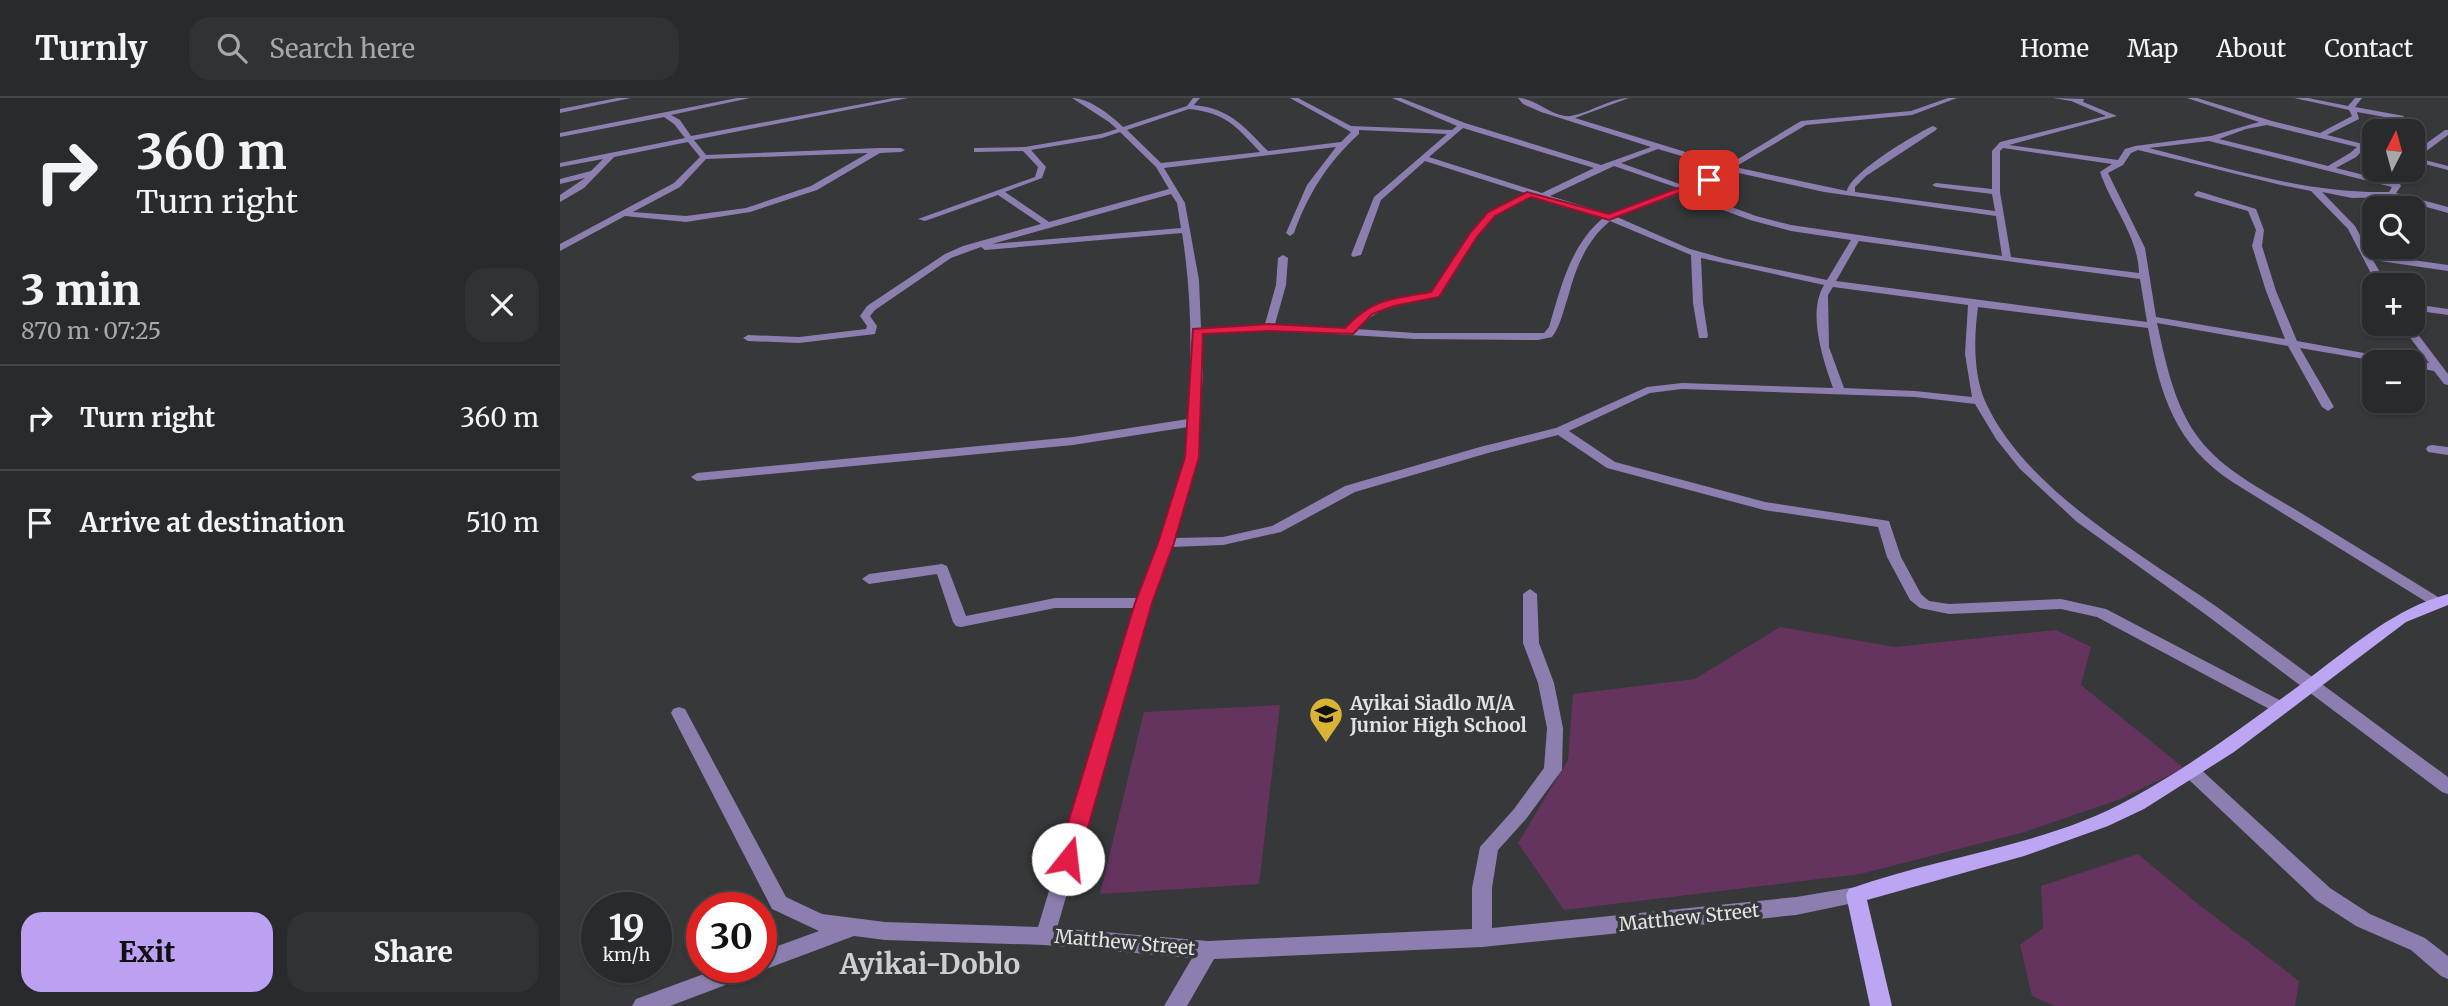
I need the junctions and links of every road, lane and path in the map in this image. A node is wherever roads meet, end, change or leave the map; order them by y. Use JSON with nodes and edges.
{"nodes":[{"id":1,"x":628,"y":98,"type":"edge"},
{"id":2,"x":747,"y":98,"type":"edge"},
{"id":3,"x":905,"y":98,"type":"edge"},
{"id":4,"x":1075,"y":98,"type":"edge"},
{"id":5,"x":1197,"y":98,"type":"edge"},
{"id":6,"x":1293,"y":98,"type":"edge"},
{"id":7,"x":1395,"y":98,"type":"edge"},
{"id":8,"x":1521,"y":98,"type":"edge"},
{"id":9,"x":1628,"y":98,"type":"edge"},
{"id":10,"x":1954,"y":98,"type":"edge"},
{"id":11,"x":2056,"y":98,"type":"edge"},
{"id":12,"x":2088,"y":98,"type":"edge"},
{"id":13,"x":2190,"y":98,"type":"edge"},
{"id":14,"x":2297,"y":98,"type":"edge"},
{"id":15,"x":2360,"y":98,"type":"edge"},
{"id":16,"x":616,"y":99,"type":"edge"},
{"id":17,"x":1511,"y":100,"type":"edge"},
{"id":18,"x":2074,"y":101,"type":"junction"},
{"id":19,"x":1189,"y":107,"type":"junction"},
{"id":20,"x":2351,"y":107,"type":"junction"},
{"id":21,"x":560,"y":111,"type":"edge"},
{"id":22,"x":666,"y":115,"type":"junction"},
{"id":23,"x":1568,"y":118,"type":"junction"},
{"id":24,"x":2401,"y":118,"type":"dead end"},
{"id":25,"x":2270,"y":122,"type":"junction"},
{"id":26,"x":1462,"y":125,"type":"junction"},
{"id":27,"x":1352,"y":128,"type":"junction"},
{"id":28,"x":1933,"y":128,"type":"dead end"},
{"id":29,"x":1121,"y":129,"type":"junction"},
{"id":30,"x":1455,"y":132,"type":"junction"},
{"id":31,"x":2448,"y":132,"type":"edge"},
{"id":32,"x":560,"y":135,"type":"edge"},
{"id":33,"x":2320,"y":136,"type":"junction"},
{"id":34,"x":2207,"y":138,"type":"junction"},
{"id":35,"x":691,"y":139,"type":"junction"},
{"id":36,"x":1343,"y":144,"type":"junction"},
{"id":37,"x":1659,"y":146,"type":"junction"},
{"id":38,"x":2002,"y":146,"type":"junction"},
{"id":39,"x":2362,"y":146,"type":"joint"},
{"id":40,"x":2137,"y":148,"type":"junction"},
{"id":41,"x":2426,"y":148,"type":"edge"},
{"id":42,"x":1025,"y":149,"type":"junction"},
{"id":43,"x":880,"y":150,"type":"junction"},
{"id":44,"x":901,"y":150,"type":"dead end"},
{"id":45,"x":977,"y":150,"type":"dead end"},
{"id":46,"x":1266,"y":153,"type":"junction"},
{"id":47,"x":612,"y":155,"type":"junction"},
{"id":48,"x":704,"y":157,"type":"junction"},
{"id":49,"x":1423,"y":159,"type":"junction"},
{"id":50,"x":2426,"y":162,"type":"edge"},
{"id":51,"x":1614,"y":163,"type":"junction"},
{"id":52,"x":2120,"y":163,"type":"junction"},
{"id":53,"x":560,"y":164,"type":"edge"},
{"id":54,"x":1159,"y":166,"type":"junction"},
{"id":55,"x":1729,"y":167,"type":"junction"},
{"id":56,"x":1601,"y":168,"type":"junction"},
{"id":57,"x":2330,"y":168,"type":"junction"},
{"id":58,"x":2448,"y":168,"type":"edge"},
{"id":59,"x":592,"y":173,"type":"junction"},
{"id":60,"x":560,"y":182,"type":"edge"},
{"id":61,"x":1936,"y":185,"type":"dead end"},
{"id":62,"x":2314,"y":188,"type":"junction"},
{"id":63,"x":1175,"y":190,"type":"junction"},
{"id":64,"x":1684,"y":191,"type":"junction"},
{"id":65,"x":1996,"y":192,"type":"junction"},
{"id":66,"x":1001,"y":193,"type":"junction"},
{"id":67,"x":1530,"y":194,"type":"junction"},
{"id":68,"x":1851,"y":194,"type":"junction"},
{"id":69,"x":2198,"y":194,"type":"dead end"},
{"id":70,"x":2391,"y":194,"type":"junction"},
{"id":71,"x":1541,"y":197,"type":"junction"},
{"id":72,"x":560,"y":199,"type":"edge"},
{"id":73,"x":2448,"y":210,"type":"edge"},
{"id":74,"x":627,"y":214,"type":"junction"},
{"id":75,"x":1999,"y":214,"type":"junction"},
{"id":76,"x":1609,"y":217,"type":"junction"},
{"id":77,"x":922,"y":219,"type":"dead end"},
{"id":78,"x":1046,"y":224,"type":"junction"},
{"id":79,"x":1186,"y":230,"type":"junction"},
{"id":80,"x":1290,"y":233,"type":"dead end"},
{"id":81,"x":1856,"y":239,"type":"junction"},
{"id":82,"x":2362,"y":247,"type":"edge"},
{"id":83,"x":560,"y":248,"type":"edge"},
{"id":84,"x":966,"y":248,"type":"junction"},
{"id":85,"x":1696,"y":254,"type":"junction"},
{"id":86,"x":1356,"y":255,"type":"dead end"},
{"id":87,"x":1283,"y":258,"type":"dead end"},
{"id":88,"x":2007,"y":259,"type":"junction"},
{"id":89,"x":2387,"y":259,"type":"edge"},
{"id":90,"x":2448,"y":268,"type":"edge"},
{"id":91,"x":2144,"y":277,"type":"junction"},
{"id":92,"x":1829,"y":282,"type":"junction"},
{"id":93,"x":1973,"y":304,"type":"junction"},
{"id":94,"x":2425,"y":309,"type":"edge"},
{"id":95,"x":2448,"y":312,"type":"edge"},
{"id":96,"x":2153,"y":322,"type":"junction"},
{"id":97,"x":1269,"y":327,"type":"junction"},
{"id":98,"x":1197,"y":331,"type":"junction"},
{"id":99,"x":1349,"y":331,"type":"junction"},
{"id":100,"x":1703,"y":336,"type":"dead end"},
{"id":101,"x":2414,"y":336,"type":"edge"},
{"id":102,"x":748,"y":338,"type":"dead end"},
{"id":103,"x":2293,"y":345,"type":"junction"},
{"id":104,"x":2362,"y":356,"type":"edge"},
{"id":105,"x":2425,"y":366,"type":"edge"},
{"id":106,"x":2438,"y":368,"type":"junction"},
{"id":107,"x":2448,"y":382,"type":"edge"},
{"id":108,"x":1840,"y":392,"type":"junction"},
{"id":109,"x":1979,"y":401,"type":"junction"},
{"id":110,"x":2328,"y":407,"type":"dead end"},
{"id":111,"x":1194,"y":422,"type":"junction"},
{"id":112,"x":1560,"y":431,"type":"junction"},
{"id":113,"x":2432,"y":449,"type":"dead end"},
{"id":114,"x":2448,"y":451,"type":"edge"},
{"id":115,"x":697,"y":477,"type":"dead end"},
{"id":116,"x":1166,"y":543,"type":"junction"},
{"id":117,"x":869,"y":579,"type":"dead end"},
{"id":118,"x":1530,"y":594,"type":"dead end"},
{"id":119,"x":2443,"y":601,"type":"edge"},
{"id":120,"x":1144,"y":603,"type":"junction"},
{"id":121,"x":2310,"y":684,"type":"junction"},
{"id":122,"x":2279,"y":707,"type":"junction"},
{"id":123,"x":680,"y":713,"type":"dead end"},
{"id":124,"x":2191,"y":771,"type":"junction"},
{"id":125,"x":2448,"y":787,"type":"edge"},
{"id":126,"x":1856,"y":895,"type":"junction"},
{"id":127,"x":853,"y":928,"type":"junction"},
{"id":128,"x":1045,"y":936,"type":"junction"},
{"id":129,"x":1482,"y":938,"type":"junction"},
{"id":130,"x":1208,"y":950,"type":"junction"},
{"id":131,"x":777,"y":955,"type":"edge"},
{"id":132,"x":2448,"y":969,"type":"edge"},
{"id":133,"x":705,"y":983,"type":"edge"},
{"id":134,"x":643,"y":1006,"type":"edge"},
{"id":135,"x":1175,"y":1006,"type":"edge"},
{"id":136,"x":1881,"y":1006,"type":"edge"}],
"edges":[{"from":1,"to":16,"type":"street"},
{"from":2,"to":22,"type":"street"},
{"from":3,"to":35,"type":"street"},
{"from":4,"to":29,"type":"street","name":"Matthew Street"},
{"from":5,"to":19,"type":"street"},
{"from":6,"to":27,"type":"street"},
{"from":7,"to":26,"type":"street"},
{"from":8,"to":17,"type":"street"},
{"from":8,"to":23,"type":"street"},
{"from":9,"to":23,"type":"street"},
{"from":10,"to":55,"type":"street"},
{"from":11,"to":18,"type":"street"},
{"from":12,"to":18,"type":"street"},
{"from":13,"to":25,"type":"street"},
{"from":14,"to":20,"type":"street"},
{"from":15,"to":20,"type":"street"},
{"from":16,"to":21,"type":"street"},
{"from":18,"to":38,"type":"street"},
{"from":19,"to":29,"type":"street"},
{"from":19,"to":46,"type":"street"},
{"from":20,"to":24,"type":"street"},
{"from":20,"to":33,"type":"street"},
{"from":22,"to":32,"type":"street"},
{"from":22,"to":35,"type":"street"},
{"from":23,"to":37,"type":"street"},
{"from":25,"to":33,"type":"street"},
{"from":25,"to":34,"type":"street"},
{"from":26,"to":30,"type":"street"},
{"from":26,"to":56,"type":"street"},
{"from":27,"to":30,"type":"street"},
{"from":27,"to":36,"type":"street"},
{"from":28,"to":68,"type":"street"},
{"from":29,"to":42,"type":"street"},
{"from":29,"to":54,"type":"street","name":"Matthew Street"},
{"from":30,"to":49,"type":"street"},
{"from":31,"to":41,"type":"street"},
{"from":33,"to":39,"type":"street"},
{"from":34,"to":40,"type":"street"},
{"from":34,"to":57,"type":"street"},
{"from":35,"to":47,"type":"street"},
{"from":35,"to":48,"type":"street"},
{"from":36,"to":46,"type":"street"},
{"from":36,"to":80,"type":"street"},
{"from":37,"to":51,"type":"street"},
{"from":37,"to":55,"type":"street"},
{"from":38,"to":52,"type":"street"},
{"from":38,"to":65,"type":"street"},
{"from":39,"to":57,"type":"street"},
{"from":40,"to":52,"type":"street"},
{"from":40,"to":62,"type":"street"},
{"from":42,"to":45,"type":"street"},
{"from":42,"to":66,"type":"street"},
{"from":43,"to":44,"type":"street"},
{"from":43,"to":48,"type":"street"},
{"from":43,"to":74,"type":"street"},
{"from":46,"to":54,"type":"street"},
{"from":47,"to":53,"type":"street"},
{"from":47,"to":59,"type":"street"},
{"from":48,"to":74,"type":"street"},
{"from":49,"to":67,"type":"street"},
{"from":49,"to":86,"type":"street"},
{"from":50,"to":58,"type":"street"},
{"from":51,"to":56,"type":"street"},
{"from":51,"to":64,"type":"street"},
{"from":52,"to":91,"type":"street"},
{"from":54,"to":63,"type":"street","name":"Matthew Street"},
{"from":55,"to":64,"type":"street"},
{"from":55,"to":68,"type":"street"},
{"from":56,"to":71,"type":"street"},
{"from":57,"to":70,"type":"street"},
{"from":59,"to":60,"type":"street"},
{"from":59,"to":72,"type":"street"},
{"from":61,"to":65,"type":"street"},
{"from":62,"to":70,"type":"street"},
{"from":62,"to":82,"type":"street"},
{"from":63,"to":78,"type":"street"},
{"from":63,"to":79,"type":"street","name":"Matthew Street"},
{"from":64,"to":76,"type":"street"},
{"from":64,"to":81,"type":"street"},
{"from":65,"to":75,"type":"street"},
{"from":66,"to":77,"type":"street"},
{"from":66,"to":78,"type":"street"},
{"from":67,"to":71,"type":"street"},
{"from":67,"to":99,"type":"street"},
{"from":68,"to":75,"type":"street"},
{"from":69,"to":103,"type":"street"},
{"from":70,"to":73,"type":"street"},
{"from":71,"to":76,"type":"street"},
{"from":74,"to":83,"type":"street"},
{"from":75,"to":88,"type":"street"},
{"from":76,"to":85,"type":"street"},
{"from":76,"to":99,"type":"street"},
{"from":78,"to":84,"type":"street"},
{"from":79,"to":84,"type":"street"},
{"from":79,"to":98,"type":"street","name":"Matthew Street"},
{"from":81,"to":88,"type":"street"},
{"from":81,"to":92,"type":"street"},
{"from":84,"to":102,"type":"street"},
{"from":85,"to":92,"type":"street"},
{"from":85,"to":100,"type":"street"},
{"from":87,"to":97,"type":"street"},
{"from":88,"to":91,"type":"street"},
{"from":89,"to":90,"type":"street"},
{"from":91,"to":96,"type":"street"},
{"from":92,"to":93,"type":"street"},
{"from":92,"to":108,"type":"street"},
{"from":93,"to":96,"type":"street"},
{"from":93,"to":109,"type":"street"},
{"from":94,"to":95,"type":"street"},
{"from":96,"to":103,"type":"street"},
{"from":96,"to":119,"type":"street"},
{"from":97,"to":98,"type":"street"},
{"from":97,"to":99,"type":"street"},
{"from":98,"to":111,"type":"street","name":"Matthew Street"},
{"from":101,"to":106,"type":"street"},
{"from":103,"to":104,"type":"street"},
{"from":103,"to":110,"type":"street"},
{"from":105,"to":106,"type":"street"},
{"from":106,"to":107,"type":"street"},
{"from":108,"to":109,"type":"street"},
{"from":108,"to":112,"type":"street"},
{"from":109,"to":121,"type":"street"},
{"from":111,"to":115,"type":"street"},
{"from":111,"to":116,"type":"street","name":"Matthew Street"},
{"from":112,"to":116,"type":"street"},
{"from":112,"to":122,"type":"street"},
{"from":113,"to":114,"type":"street"},
{"from":116,"to":120,"type":"street","name":"Matthew Street"},
{"from":117,"to":120,"type":"street"},
{"from":118,"to":129,"type":"street"},
{"from":119,"to":121,"type":"main road"},
{"from":120,"to":128,"type":"street","name":"Matthew Street"},
{"from":121,"to":122,"type":"main road"},
{"from":121,"to":125,"type":"street"},
{"from":122,"to":124,"type":"main road"},
{"from":123,"to":127,"type":"street"},
{"from":124,"to":126,"type":"main road"},
{"from":124,"to":132,"type":"street"},
{"from":126,"to":129,"type":"street","name":"Matthew Street"},
{"from":126,"to":136,"type":"main road"},
{"from":127,"to":128,"type":"street"},
{"from":127,"to":131,"type":"street"},
{"from":128,"to":130,"type":"street","name":"Matthew Street"},
{"from":129,"to":130,"type":"street","name":"Matthew Street"},
{"from":130,"to":135,"type":"street"},
{"from":133,"to":134,"type":"street"}]}
